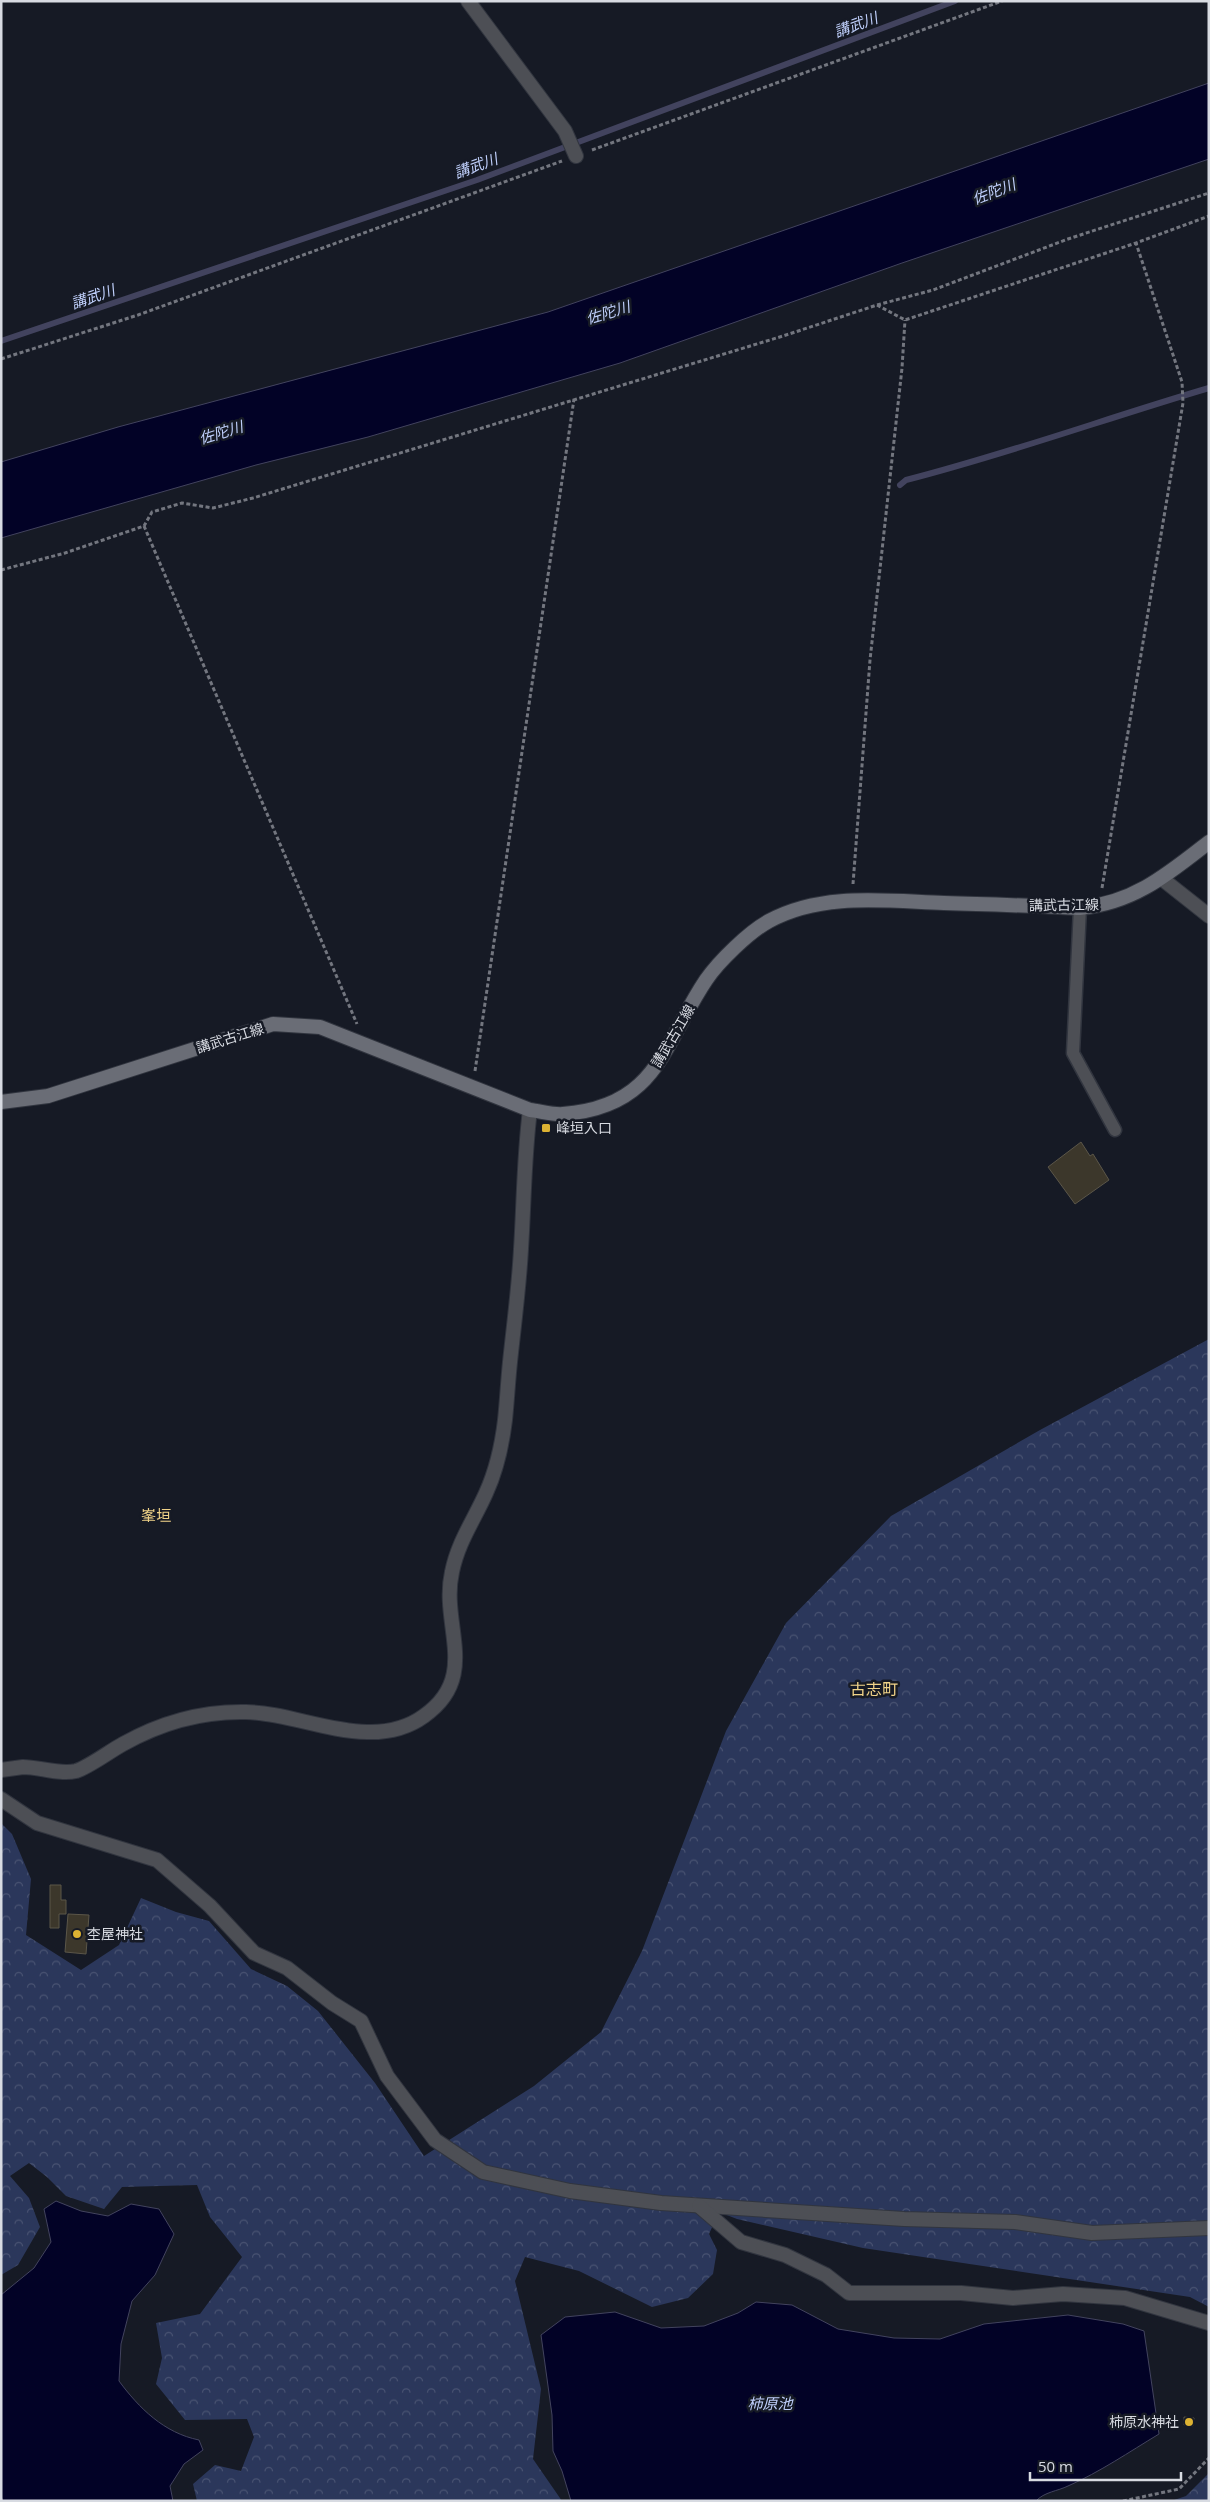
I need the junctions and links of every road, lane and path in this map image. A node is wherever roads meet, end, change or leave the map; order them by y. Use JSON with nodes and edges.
{"nodes":[{"id":1,"x":468,"y":1,"type":"edge"},
{"id":2,"x":1002,"y":1,"type":"edge"},
{"id":3,"x":574,"y":154,"type":"junction"},
{"id":4,"x":1209,"y":193,"type":"edge"},
{"id":5,"x":1209,"y":216,"type":"edge"},
{"id":6,"x":1136,"y":244,"type":"junction"},
{"id":7,"x":877,"y":305,"type":"junction"},
{"id":8,"x":905,"y":320,"type":"junction"},
{"id":9,"x":1,"y":358,"type":"edge"},
{"id":10,"x":574,"y":399,"type":"junction"},
{"id":11,"x":144,"y":526,"type":"junction"},
{"id":12,"x":1,"y":570,"type":"edge"},
{"id":13,"x":1209,"y":842,"type":"edge"},
{"id":14,"x":1161,"y":878,"type":"junction"},
{"id":15,"x":851,"y":900,"type":"junction"},
{"id":16,"x":1099,"y":906,"type":"junction"},
{"id":17,"x":1080,"y":908,"type":"junction"},
{"id":18,"x":1209,"y":916,"type":"edge"},
{"id":19,"x":355,"y":1040,"type":"junction"},
{"id":20,"x":474,"y":1089,"type":"junction"},
{"id":21,"x":1,"y":1102,"type":"edge"},
{"id":22,"x":530,"y":1110,"type":"junction"},
{"id":23,"x":1115,"y":1130,"type":"dead end"},
{"id":24,"x":1,"y":1770,"type":"edge"},
{"id":25,"x":1,"y":1799,"type":"edge"},
{"id":26,"x":699,"y":2206,"type":"junction"},
{"id":27,"x":1209,"y":2228,"type":"edge"},
{"id":28,"x":1209,"y":2323,"type":"edge"},
{"id":29,"x":1209,"y":2458,"type":"edge"},
{"id":30,"x":1123,"y":2501,"type":"edge"}],
"edges":[{"from":1,"to":3,"type":"street"},
{"from":2,"to":3,"type":"path"},
{"from":3,"to":9,"type":"path"},
{"from":4,"to":7,"type":"path"},
{"from":5,"to":6,"type":"path"},
{"from":6,"to":8,"type":"path"},
{"from":6,"to":16,"type":"path"},
{"from":7,"to":8,"type":"path"},
{"from":7,"to":10,"type":"path"},
{"from":8,"to":15,"type":"path"},
{"from":10,"to":11,"type":"path"},
{"from":10,"to":20,"type":"path"},
{"from":11,"to":12,"type":"path"},
{"from":11,"to":19,"type":"path"},
{"from":13,"to":14,"type":"main road","name":"講武古江線"},
{"from":14,"to":16,"type":"main road","name":"講武古江線"},
{"from":14,"to":18,"type":"street"},
{"from":15,"to":17,"type":"main road","name":"講武古江線"},
{"from":15,"to":22,"type":"main road","name":"講武古江線"},
{"from":16,"to":17,"type":"main road","name":"講武古江線"},
{"from":17,"to":23,"type":"lane"},
{"from":19,"to":20,"type":"main road","name":"講武古江線"},
{"from":19,"to":21,"type":"main road","name":"講武古江線"},
{"from":20,"to":22,"type":"main road","name":"講武古江線"},
{"from":22,"to":24,"type":"street"},
{"from":25,"to":26,"type":"street"},
{"from":26,"to":27,"type":"street"},
{"from":26,"to":28,"type":"street"},
{"from":29,"to":30,"type":"path"}]}
